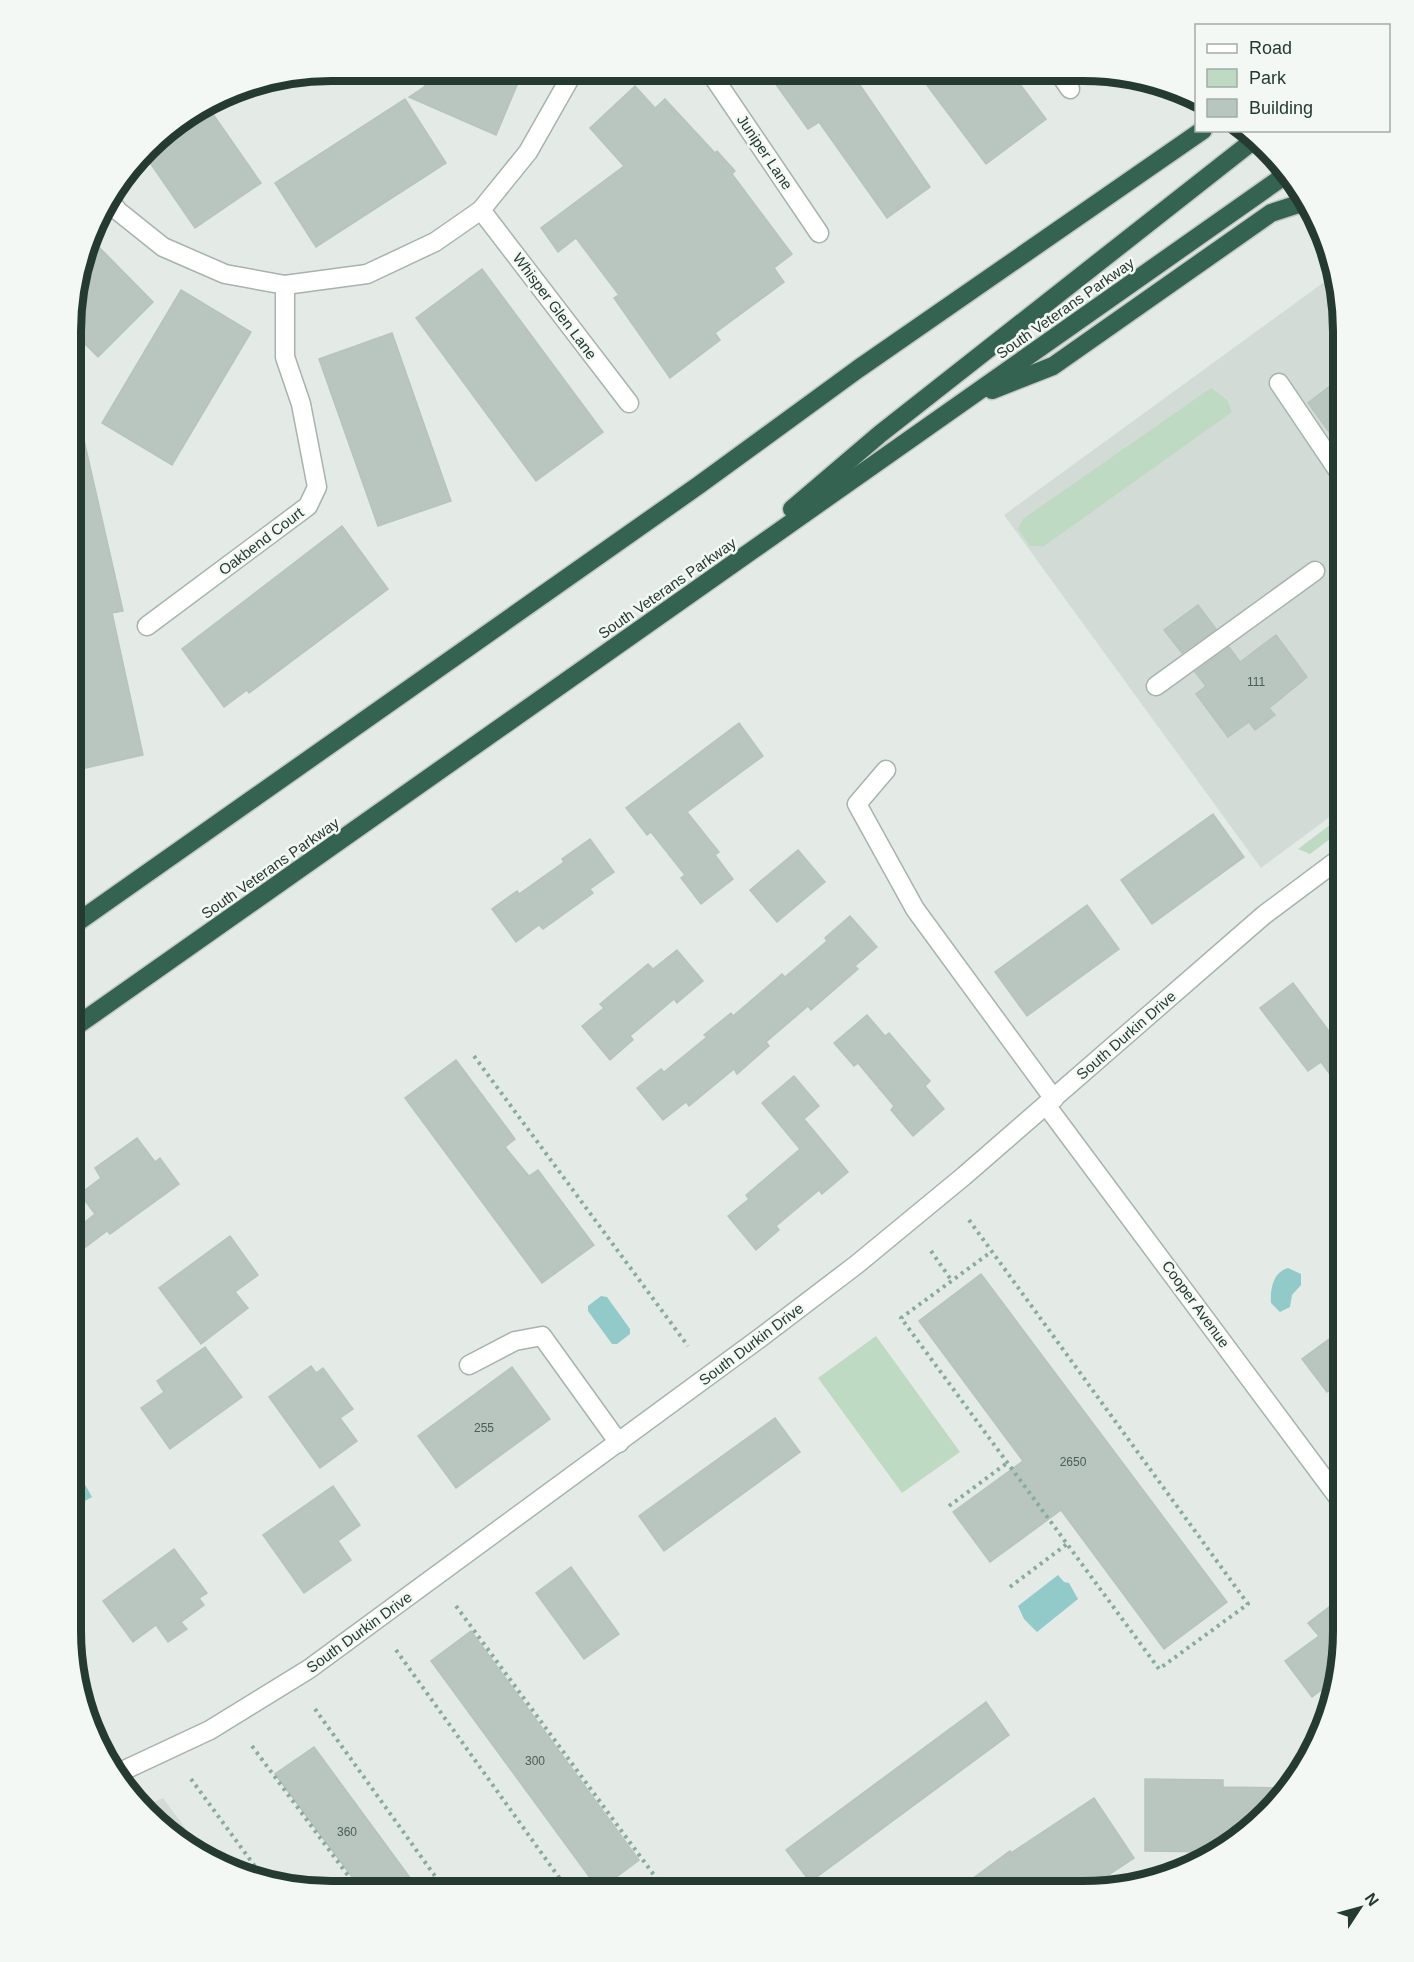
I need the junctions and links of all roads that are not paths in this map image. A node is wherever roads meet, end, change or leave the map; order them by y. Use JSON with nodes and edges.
{"nodes":[{"id":1,"x":568,"y":81,"type":"edge"},
{"id":2,"x":716,"y":81,"type":"edge"},
{"id":3,"x":1064,"y":81,"type":"edge"},
{"id":4,"x":1070,"y":89,"type":"dead end"},
{"id":5,"x":1195,"y":125,"type":"edge"},
{"id":6,"x":1200,"y":132,"type":"edge"},
{"id":7,"x":1249,"y":144,"type":"edge"},
{"id":8,"x":1176,"y":150,"type":"junction"},
{"id":9,"x":1281,"y":179,"type":"edge"},
{"id":10,"x":1298,"y":204,"type":"edge"},
{"id":11,"x":115,"y":207,"type":"edge"},
{"id":12,"x":481,"y":210,"type":"junction"},
{"id":13,"x":819,"y":233,"type":"dead end"},
{"id":14,"x":285,"y":285,"type":"junction"},
{"id":15,"x":1279,"y":383,"type":"dead end"},
{"id":16,"x":965,"y":401,"type":"junction"},
{"id":17,"x":629,"y":403,"type":"dead end"},
{"id":18,"x":1333,"y":459,"type":"edge"},
{"id":19,"x":1315,"y":571,"type":"dead end"},
{"id":20,"x":709,"y":581,"type":"junction"},
{"id":21,"x":147,"y":626,"type":"dead end"},
{"id":22,"x":1156,"y":686,"type":"dead end"},
{"id":23,"x":886,"y":770,"type":"dead end"},
{"id":24,"x":1333,"y":863,"type":"edge"},
{"id":25,"x":81,"y":920,"type":"edge"},
{"id":26,"x":81,"y":1023,"type":"edge"},
{"id":27,"x":1050,"y":1102,"type":"junction"},
{"id":28,"x":469,"y":1365,"type":"dead end"},
{"id":29,"x":619,"y":1443,"type":"junction"},
{"id":30,"x":1333,"y":1490,"type":"edge"},
{"id":31,"x":123,"y":1771,"type":"edge"}],
"edges":[{"from":1,"to":12,"type":"street"},
{"from":2,"to":13,"type":"street","name":"Juniper Lane"},
{"from":3,"to":4,"type":"street"},
{"from":5,"to":8,"type":"highway"},
{"from":6,"to":8,"type":"highway"},
{"from":7,"to":20,"type":"highway"},
{"from":8,"to":25,"type":"highway"},
{"from":9,"to":16,"type":"highway","name":"South Veterans Parkway"},
{"from":10,"to":16,"type":"highway"},
{"from":11,"to":14,"type":"street"},
{"from":12,"to":14,"type":"street"},
{"from":12,"to":17,"type":"street","name":"Whisper Glen Lane"},
{"from":14,"to":21,"type":"street","name":"Oakbend Court"},
{"from":15,"to":18,"type":"street"},
{"from":16,"to":20,"type":"highway","name":"South Veterans Parkway"},
{"from":19,"to":22,"type":"street"},
{"from":20,"to":26,"type":"highway","name":"South Veterans Parkway"},
{"from":23,"to":27,"type":"street","name":"Cooper Avenue"},
{"from":24,"to":27,"type":"street","name":"South Durkin Drive"},
{"from":27,"to":29,"type":"street","name":"South Durkin Drive"},
{"from":27,"to":30,"type":"street","name":"Cooper Avenue"},
{"from":28,"to":29,"type":"street"},
{"from":29,"to":31,"type":"street","name":"South Durkin Drive"}]}
